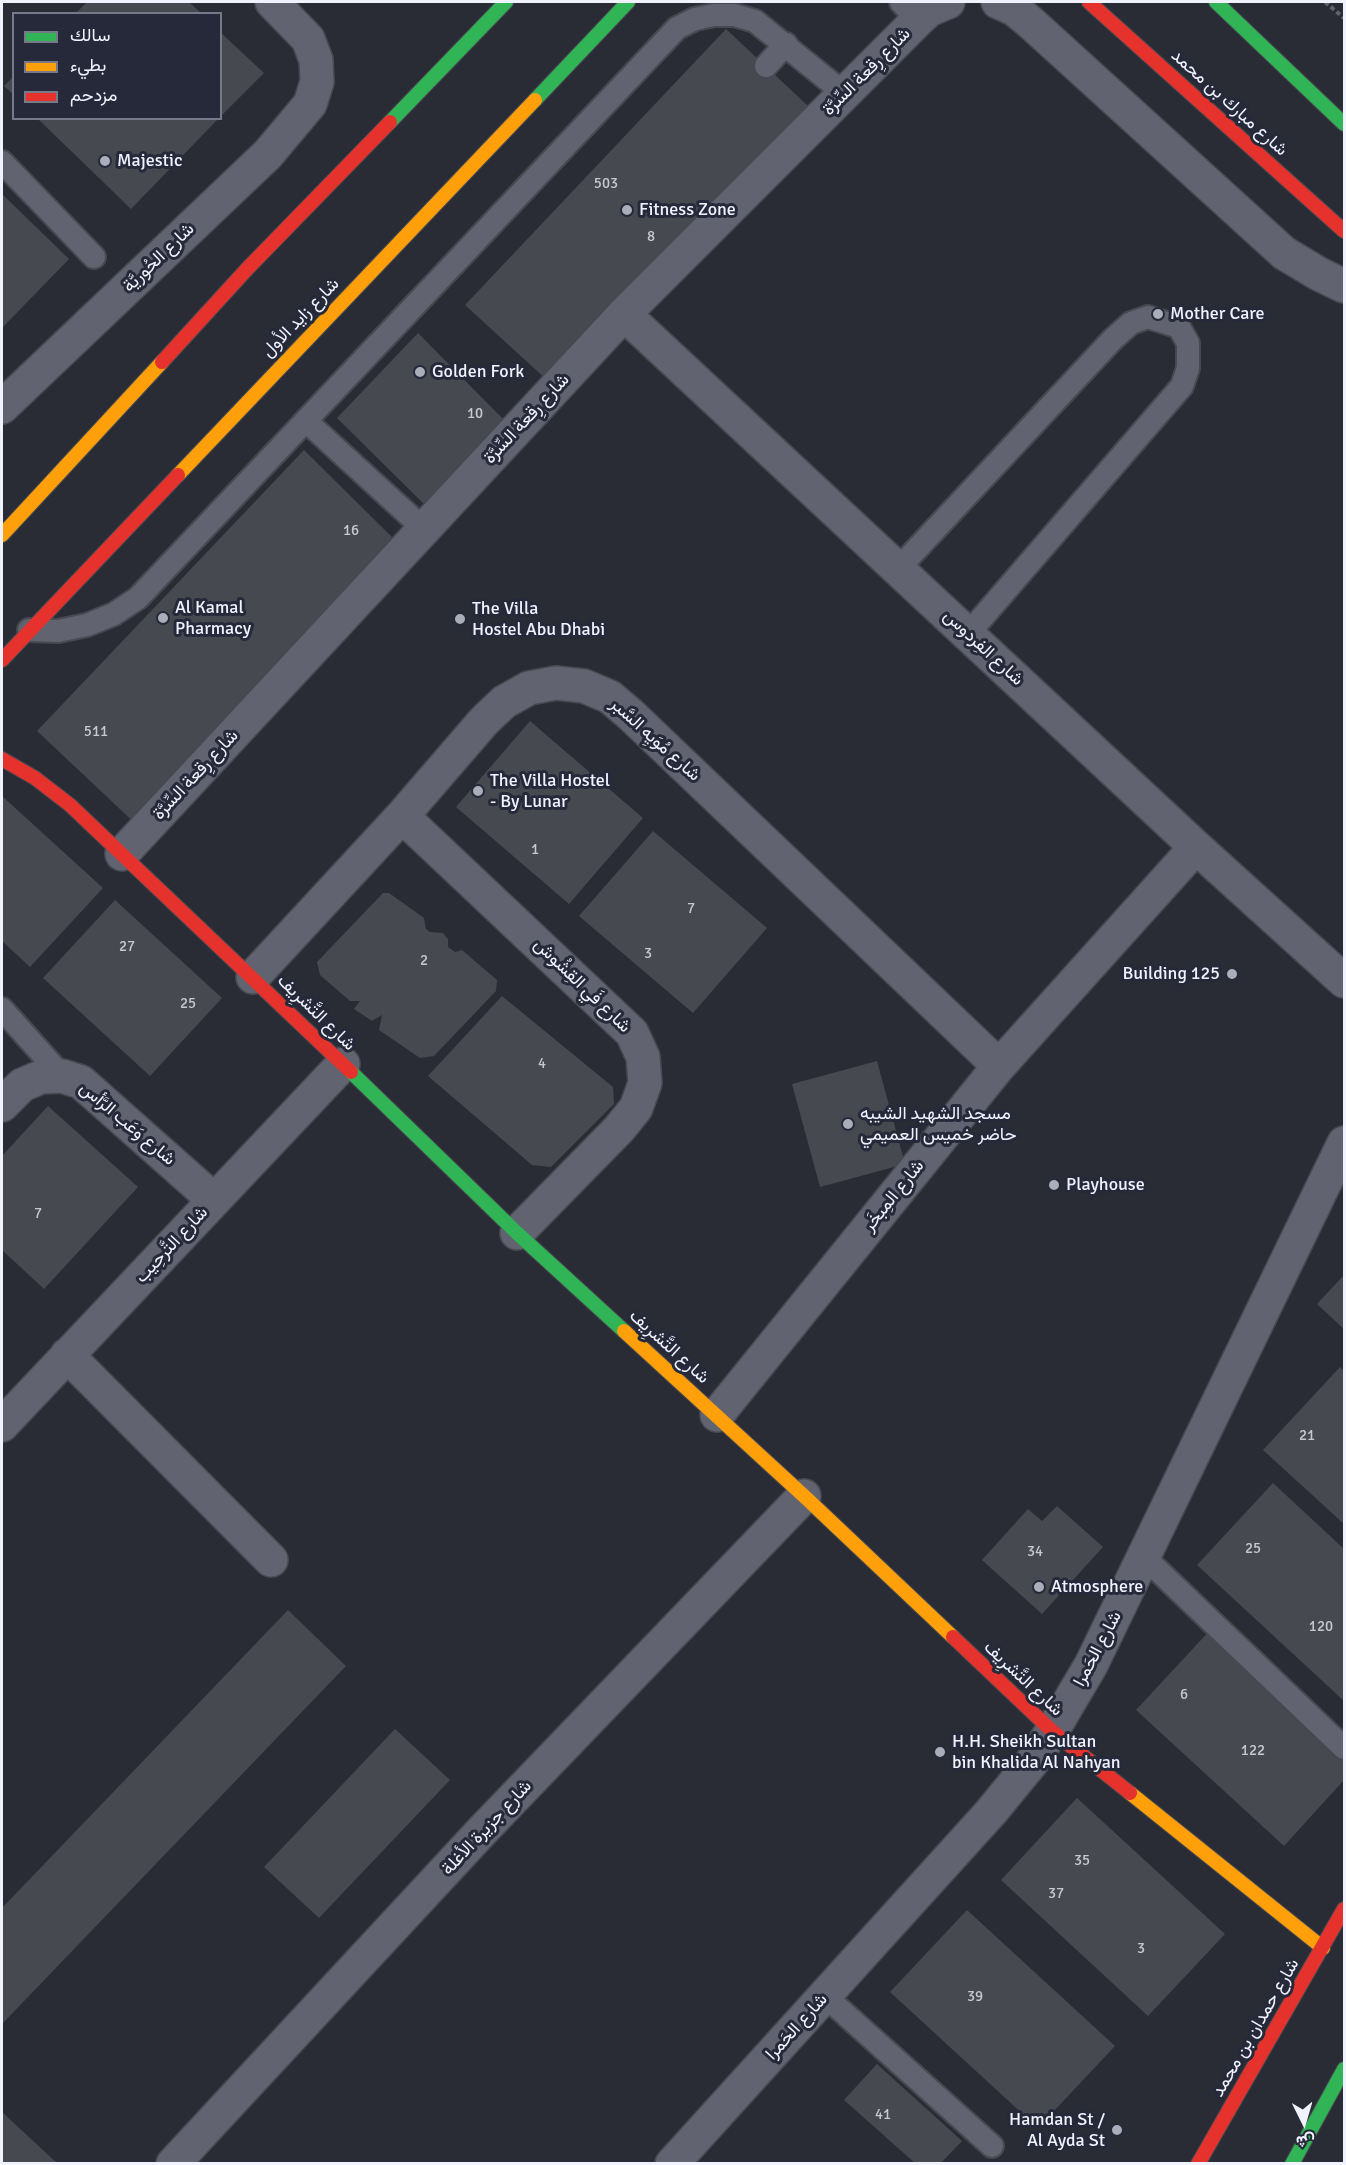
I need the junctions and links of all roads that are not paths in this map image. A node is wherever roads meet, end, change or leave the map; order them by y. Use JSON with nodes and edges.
{"nodes":[{"id":1,"x":272,"y":2,"type":"edge"},
{"id":2,"x":506,"y":2,"type":"edge"},
{"id":3,"x":628,"y":2,"type":"edge"},
{"id":4,"x":948,"y":2,"type":"edge"},
{"id":5,"x":998,"y":2,"type":"edge"},
{"id":6,"x":1089,"y":2,"type":"edge"},
{"id":7,"x":1216,"y":2,"type":"edge"},
{"id":8,"x":756,"y":11,"type":"edge"},
{"id":9,"x":910,"y":11,"type":"edge"},
{"id":10,"x":786,"y":44,"type":"junction"},
{"id":11,"x":766,"y":66,"type":"dead end"},
{"id":12,"x":845,"y":94,"type":"junction"},
{"id":13,"x":1344,"y":124,"type":"edge"},
{"id":14,"x":2,"y":162,"type":"edge"},
{"id":15,"x":1344,"y":231,"type":"edge"},
{"id":16,"x":94,"y":257,"type":"dead end"},
{"id":17,"x":1344,"y":286,"type":"edge"},
{"id":18,"x":624,"y":314,"type":"junction"},
{"id":19,"x":2,"y":407,"type":"edge"},
{"id":20,"x":306,"y":421,"type":"junction"},
{"id":21,"x":424,"y":529,"type":"junction"},
{"id":22,"x":2,"y":535,"type":"edge"},
{"id":23,"x":898,"y":569,"type":"junction"},
{"id":24,"x":29,"y":630,"type":"junction"},
{"id":25,"x":968,"y":634,"type":"junction"},
{"id":26,"x":2,"y":660,"type":"edge"},
{"id":27,"x":2,"y":759,"type":"edge"},
{"id":28,"x":402,"y":816,"type":"junction"},
{"id":29,"x":1196,"y":847,"type":"junction"},
{"id":30,"x":122,"y":854,"type":"junction"},
{"id":31,"x":253,"y":977,"type":"junction"},
{"id":32,"x":1344,"y":981,"type":"edge"},
{"id":33,"x":2,"y":1009,"type":"edge"},
{"id":34,"x":343,"y":1064,"type":"junction"},
{"id":35,"x":999,"y":1066,"type":"junction"},
{"id":36,"x":62,"y":1076,"type":"junction"},
{"id":37,"x":2,"y":1105,"type":"edge"},
{"id":38,"x":1344,"y":1143,"type":"edge"},
{"id":39,"x":214,"y":1200,"type":"junction"},
{"id":40,"x":517,"y":1233,"type":"junction"},
{"id":41,"x":67,"y":1355,"type":"junction"},
{"id":42,"x":717,"y":1415,"type":"junction"},
{"id":43,"x":2,"y":1425,"type":"edge"},
{"id":44,"x":804,"y":1496,"type":"junction"},
{"id":45,"x":1144,"y":1557,"type":"junction"},
{"id":46,"x":271,"y":1560,"type":"dead end"},
{"id":47,"x":1052,"y":1731,"type":"junction"},
{"id":48,"x":1344,"y":1748,"type":"edge"},
{"id":49,"x":1344,"y":1909,"type":"edge"},
{"id":50,"x":1323,"y":1948,"type":"junction"},
{"id":51,"x":825,"y":1996,"type":"junction"},
{"id":52,"x":1344,"y":2069,"type":"edge"},
{"id":53,"x":992,"y":2146,"type":"dead end"},
{"id":54,"x":173,"y":2163,"type":"edge"},
{"id":55,"x":672,"y":2163,"type":"edge"},
{"id":56,"x":1198,"y":2163,"type":"edge"},
{"id":57,"x":1292,"y":2163,"type":"edge"}],
"edges":[{"from":1,"to":19,"type":"street","name":"شارع الحُوريَّة"},
{"from":2,"to":22,"type":"main road"},
{"from":3,"to":24,"type":"main road","name":"شارع زايد الأول"},
{"from":4,"to":9,"type":"street","name":"شارع رِقعة السِّرَّة"},
{"from":5,"to":17,"type":"street"},
{"from":6,"to":15,"type":"main road","name":"شارع مبارك بن محمد"},
{"from":7,"to":13,"type":"main road"},
{"from":8,"to":10,"type":"lane"},
{"from":8,"to":20,"type":"lane"},
{"from":9,"to":12,"type":"street","name":"شارع رِقعة السِّرَّة"},
{"from":10,"to":11,"type":"lane"},
{"from":10,"to":12,"type":"lane"},
{"from":12,"to":18,"type":"street","name":"شارع رِقعة السِّرَّة"},
{"from":14,"to":16,"type":"lane"},
{"from":18,"to":21,"type":"street","name":"شارع رِقعة السِّرَّة"},
{"from":18,"to":23,"type":"street","name":"شارع الفِردوس"},
{"from":20,"to":21,"type":"lane"},
{"from":20,"to":24,"type":"lane"},
{"from":21,"to":30,"type":"street","name":"شارع رِقعة السِّرَّة"},
{"from":23,"to":25,"type":"street","name":"شارع الفِردوس"},
{"from":23,"to":25,"type":"lane"},
{"from":24,"to":26,"type":"main road","name":"شارع زايد الأول"},
{"from":25,"to":29,"type":"street","name":"شارع الفِردوس"},
{"from":27,"to":30,"type":"main road","name":"شارع التَّشرِيف"},
{"from":28,"to":31,"type":"street","name":"شارع مُوَيِه السَّبر"},
{"from":28,"to":35,"type":"street","name":"شارع مُوَيِه السَّبر"},
{"from":28,"to":40,"type":"street","name":"شارع فَي القِشُوش"},
{"from":29,"to":32,"type":"street","name":"شارع الفِردوس"},
{"from":29,"to":35,"type":"street","name":"شارع المِبخَر"},
{"from":30,"to":31,"type":"main road","name":"شارع التَّشرِيف"},
{"from":31,"to":34,"type":"main road","name":"شارع التَّشرِيف"},
{"from":33,"to":36,"type":"lane"},
{"from":34,"to":39,"type":"street","name":"شارع التَّرحِيب"},
{"from":34,"to":40,"type":"main road","name":"شارع التَّشرِيف"},
{"from":35,"to":42,"type":"street","name":"شارع المِبخَر"},
{"from":36,"to":37,"type":"street","name":"شارع وَعَب الرَّأس"},
{"from":36,"to":39,"type":"street","name":"شارع وَعَب الرَّأس"},
{"from":38,"to":45,"type":"street","name":"شارع الحَمرا"},
{"from":39,"to":41,"type":"street","name":"شارع التَّرحِيب"},
{"from":40,"to":42,"type":"main road","name":"شارع التَّشرِيف"},
{"from":41,"to":43,"type":"street","name":"شارع التَّرحِيب"},
{"from":41,"to":46,"type":"street"},
{"from":42,"to":44,"type":"main road","name":"شارع التَّشرِيف"},
{"from":44,"to":47,"type":"main road","name":"شارع التَّشرِيف"},
{"from":44,"to":54,"type":"street","name":"شارع جزيرة الأغلة"},
{"from":45,"to":47,"type":"street","name":"شارع الحَمرا"},
{"from":45,"to":48,"type":"lane"},
{"from":47,"to":50,"type":"main road","name":"شارع التَّشرِيف"},
{"from":47,"to":51,"type":"street","name":"شارع الحَمرا"},
{"from":49,"to":50,"type":"main road","name":"شارع حمدان بن محمد"},
{"from":50,"to":56,"type":"main road","name":"شارع حمدان بن محمد"},
{"from":51,"to":53,"type":"lane"},
{"from":51,"to":55,"type":"street","name":"شارع الحَمرا"},
{"from":52,"to":57,"type":"main road"}]}
